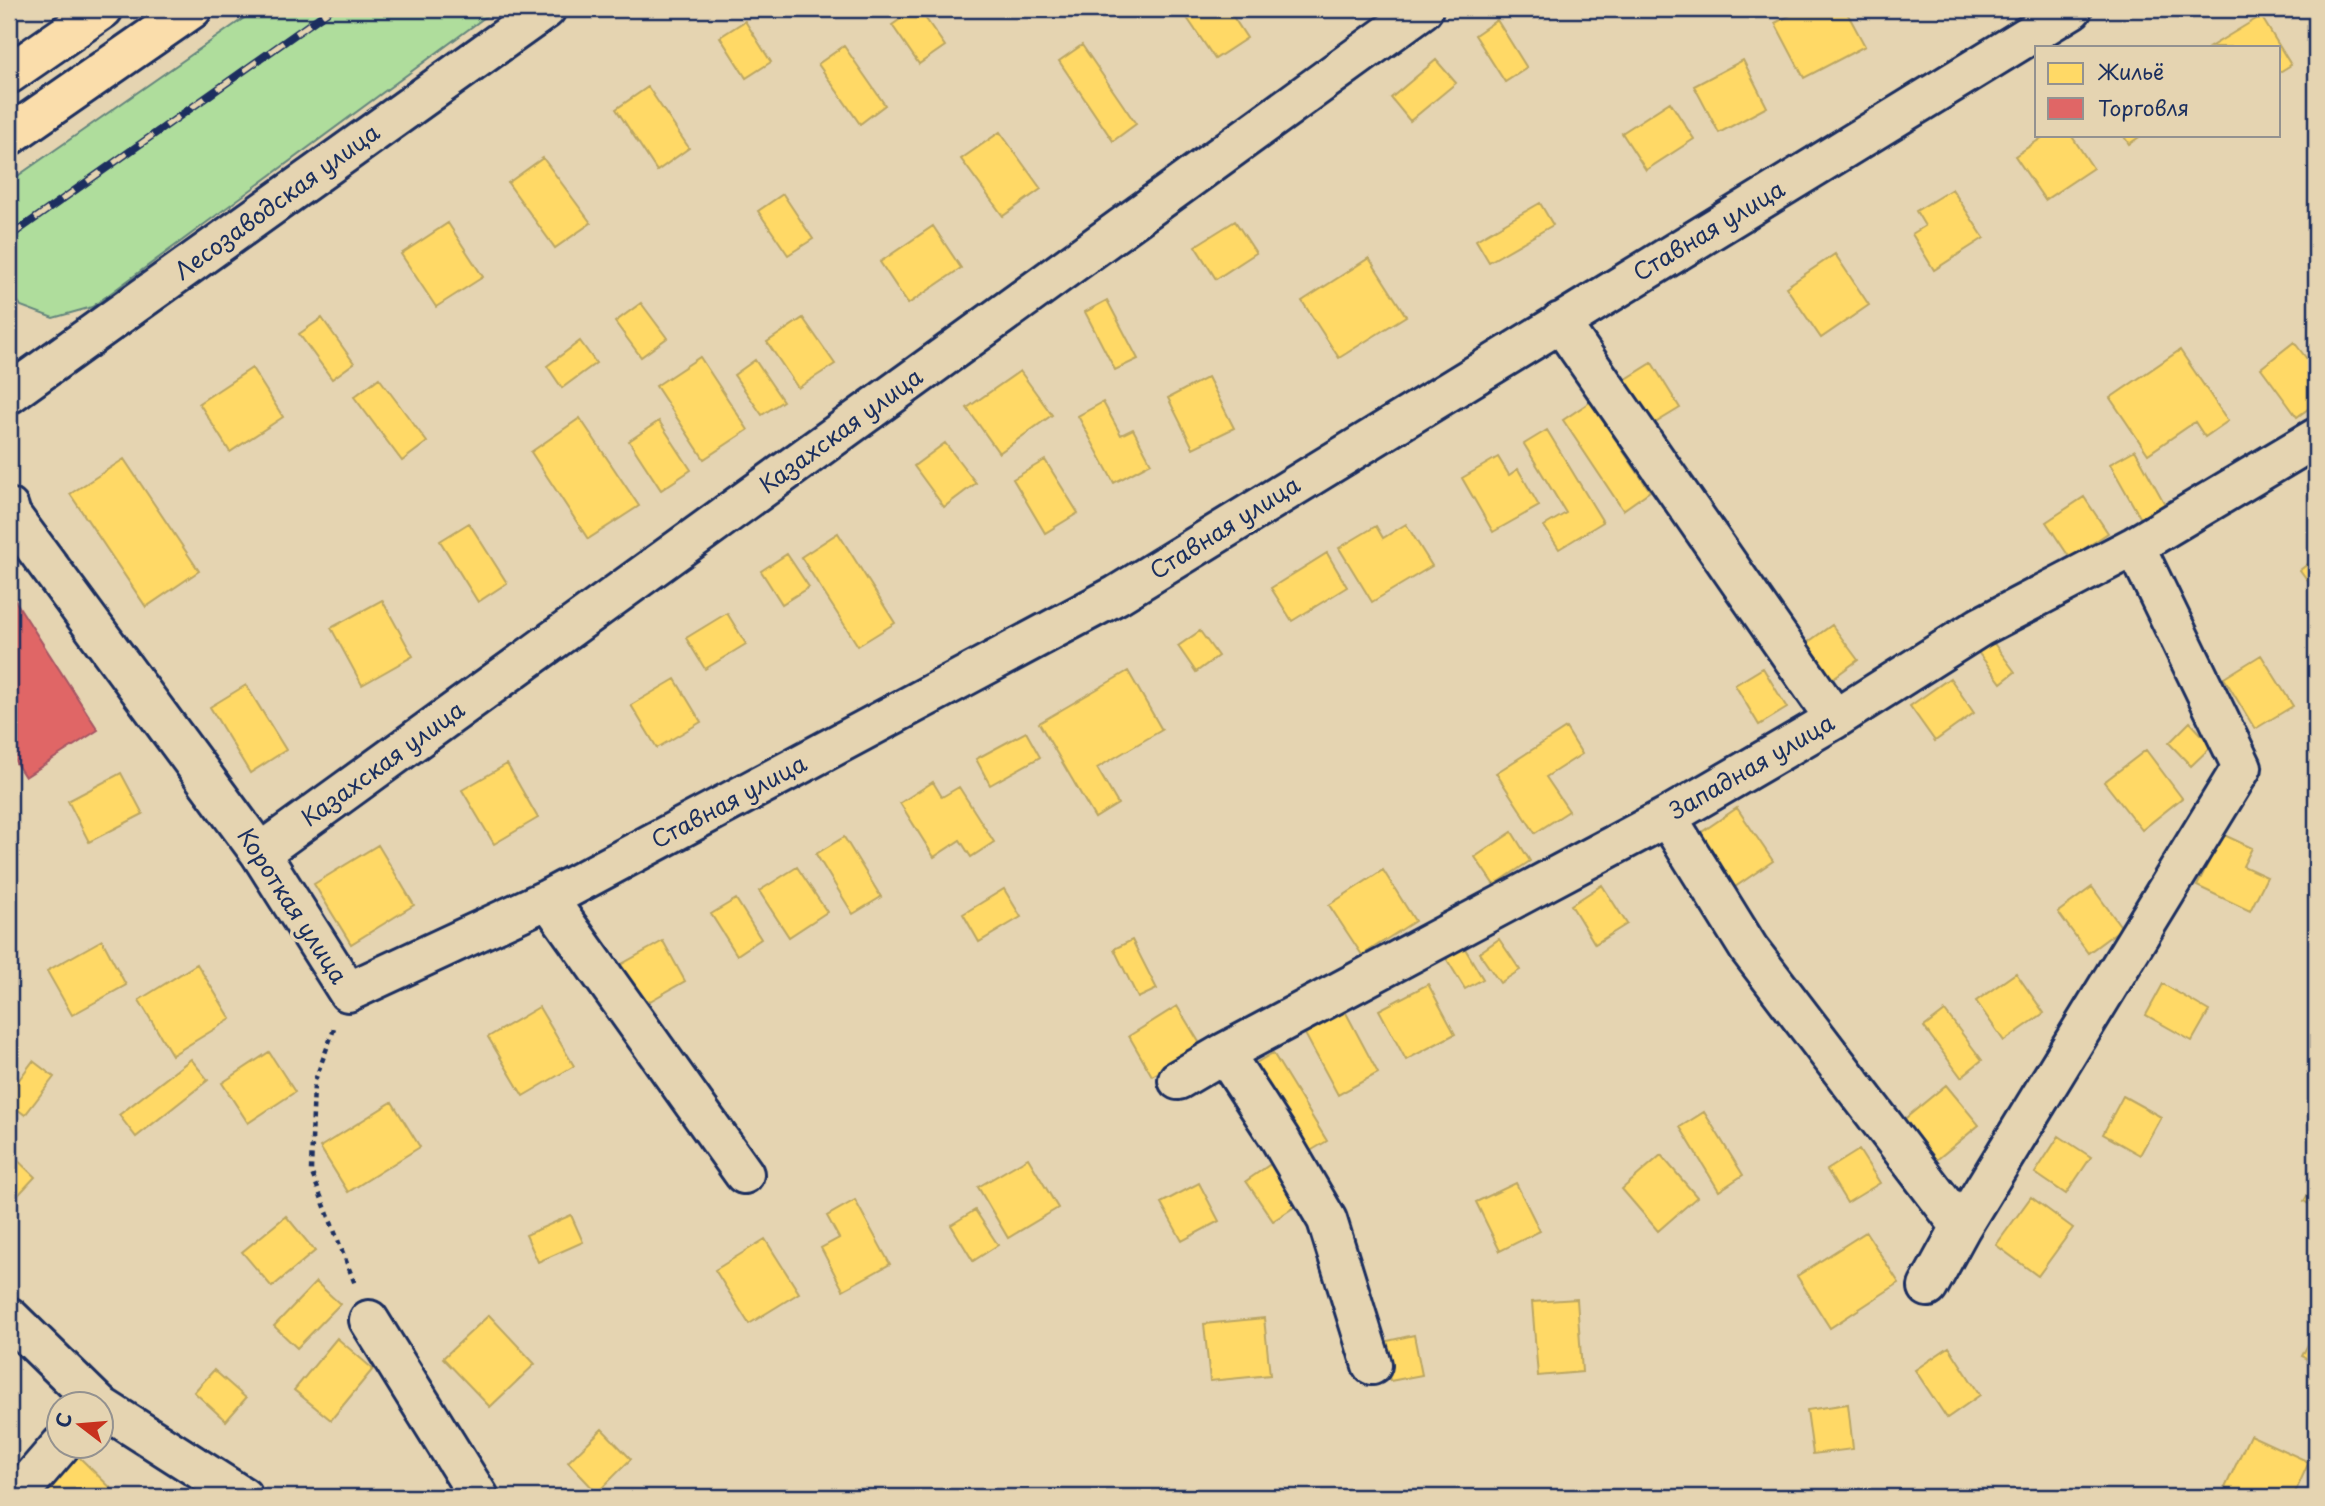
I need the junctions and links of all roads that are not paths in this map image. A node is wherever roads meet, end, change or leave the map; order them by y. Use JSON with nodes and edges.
{"nodes":[{"id":1,"x":103,"y":9,"type":"edge"},
{"id":2,"x":192,"y":9,"type":"edge"},
{"id":3,"x":546,"y":9,"type":"edge"},
{"id":4,"x":1423,"y":9,"type":"edge"},
{"id":5,"x":2072,"y":9,"type":"edge"},
{"id":6,"x":9,"y":74,"type":"edge"},
{"id":7,"x":9,"y":136,"type":"edge"},
{"id":8,"x":1560,"y":322,"type":"junction"},
{"id":9,"x":9,"y":394,"type":"edge"},
{"id":10,"x":2316,"y":438,"type":"edge"},
{"id":11,"x":9,"y":508,"type":"edge"},
{"id":12,"x":2135,"y":546,"type":"junction"},
{"id":13,"x":1835,"y":719,"type":"junction"},
{"id":14,"x":1667,"y":817,"type":"junction"},
{"id":15,"x":260,"y":853,"type":"junction"},
{"id":16,"x":548,"y":899,"type":"junction"},
{"id":17,"x":348,"y":992,"type":"joint"},
{"id":18,"x":1224,"y":1052,"type":"junction"},
{"id":19,"x":1178,"y":1080,"type":"dead end"},
{"id":20,"x":744,"y":1174,"type":"dead end"},
{"id":21,"x":1961,"y":1227,"type":"junction"},
{"id":22,"x":1928,"y":1287,"type":"dead end"},
{"id":23,"x":9,"y":1317,"type":"edge"},
{"id":24,"x":369,"y":1320,"type":"road end"},
{"id":25,"x":1372,"y":1365,"type":"dead end"},
{"id":26,"x":83,"y":1390,"type":"edge"},
{"id":27,"x":116,"y":1416,"type":"edge"},
{"id":28,"x":49,"y":1460,"type":"edge"},
{"id":29,"x":16,"y":1497,"type":"edge"},
{"id":30,"x":243,"y":1497,"type":"edge"},
{"id":31,"x":478,"y":1497,"type":"edge"}],
"edges":[{"from":1,"to":6,"type":"main road"},
{"from":2,"to":7,"type":"main road"},
{"from":3,"to":9,"type":"street","name":"Лесозаводская улица"},
{"from":4,"to":15,"type":"street","name":"Казахская улица"},
{"from":5,"to":8,"type":"street","name":"Ставная улица"},
{"from":8,"to":13,"type":"street"},
{"from":8,"to":16,"type":"street","name":"Ставная улица"},
{"from":10,"to":12,"type":"street","name":"Западная улица"},
{"from":11,"to":15,"type":"street","name":"Короткая улица"},
{"from":12,"to":13,"type":"street","name":"Западная улица"},
{"from":12,"to":21,"type":"street"},
{"from":13,"to":14,"type":"street","name":"Западная улица"},
{"from":14,"to":18,"type":"street","name":"Западная улица"},
{"from":14,"to":21,"type":"street"},
{"from":15,"to":17,"type":"street","name":"Короткая улица"},
{"from":16,"to":17,"type":"street","name":"Ставная улица"},
{"from":16,"to":20,"type":"street"},
{"from":18,"to":19,"type":"street","name":"Западная улица"},
{"from":18,"to":25,"type":"street"},
{"from":21,"to":22,"type":"street"},
{"from":23,"to":26,"type":"street"},
{"from":24,"to":31,"type":"street"},
{"from":27,"to":30,"type":"street"},
{"from":28,"to":29,"type":"street"}]}
